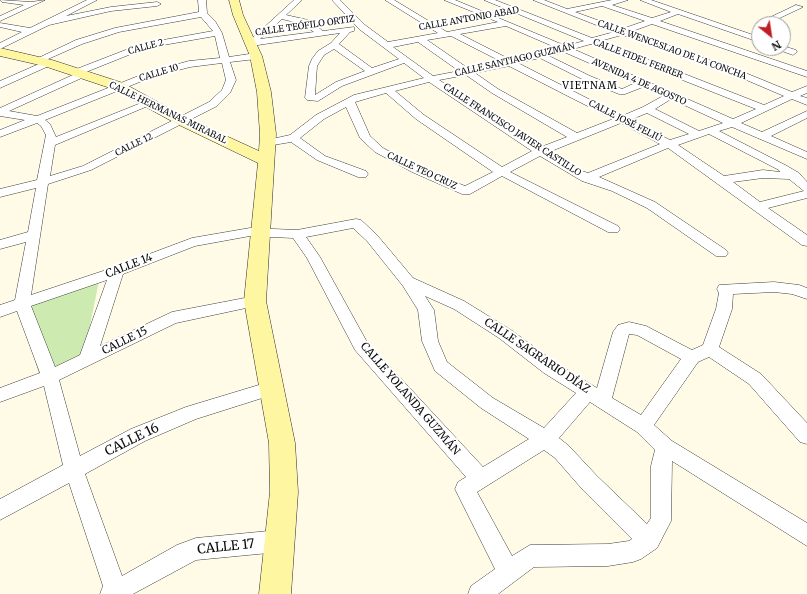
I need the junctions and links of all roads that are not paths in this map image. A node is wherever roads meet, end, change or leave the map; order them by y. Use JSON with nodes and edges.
{"nodes":[{"id":1,"x":2,"y":0,"type":"edge"},
{"id":2,"x":41,"y":0,"type":"edge"},
{"id":3,"x":93,"y":0,"type":"edge"},
{"id":4,"x":202,"y":0,"type":"edge"},
{"id":5,"x":234,"y":0,"type":"edge"},
{"id":6,"x":298,"y":0,"type":"edge"},
{"id":7,"x":336,"y":0,"type":"edge"},
{"id":8,"x":389,"y":0,"type":"edge"},
{"id":9,"x":448,"y":0,"type":"edge"},
{"id":10,"x":488,"y":0,"type":"edge"},
{"id":11,"x":537,"y":0,"type":"edge"},
{"id":12,"x":591,"y":0,"type":"edge"},
{"id":13,"x":624,"y":0,"type":"edge"},
{"id":14,"x":644,"y":0,"type":"edge"},
{"id":15,"x":33,"y":4,"type":"junction"},
{"id":16,"x":602,"y":4,"type":"junction"},
{"id":17,"x":799,"y":7,"type":"dead end"},
{"id":18,"x":157,"y":10,"type":"edge"},
{"id":19,"x":566,"y":11,"type":"junction"},
{"id":20,"x":677,"y":12,"type":"junction"},
{"id":21,"x":203,"y":14,"type":"junction"},
{"id":22,"x":280,"y":16,"type":"junction"},
{"id":23,"x":778,"y":16,"type":"edge"},
{"id":24,"x":532,"y":18,"type":"junction"},
{"id":25,"x":0,"y":19,"type":"edge"},
{"id":26,"x":652,"y":22,"type":"junction"},
{"id":27,"x":46,"y":23,"type":"junction"},
{"id":28,"x":507,"y":23,"type":"junction"},
{"id":29,"x":0,"y":25,"type":"edge"},
{"id":30,"x":362,"y":27,"type":"junction"},
{"id":31,"x":751,"y":27,"type":"edge"},
{"id":32,"x":347,"y":30,"type":"junction"},
{"id":33,"x":31,"y":31,"type":"junction"},
{"id":34,"x":622,"y":32,"type":"junction"},
{"id":35,"x":737,"y":32,"type":"junction"},
{"id":36,"x":322,"y":33,"type":"junction"},
{"id":37,"x":218,"y":34,"type":"junction"},
{"id":38,"x":449,"y":34,"type":"junction"},
{"id":39,"x":751,"y":37,"type":"edge"},
{"id":40,"x":419,"y":39,"type":"junction"},
{"id":41,"x":591,"y":42,"type":"junction"},
{"id":42,"x":334,"y":45,"type":"junction"},
{"id":43,"x":388,"y":45,"type":"junction"},
{"id":44,"x":0,"y":46,"type":"edge"},
{"id":45,"x":564,"y":49,"type":"junction"},
{"id":46,"x":253,"y":50,"type":"junction"},
{"id":47,"x":0,"y":52,"type":"edge"},
{"id":48,"x":542,"y":55,"type":"junction"},
{"id":49,"x":225,"y":58,"type":"junction"},
{"id":50,"x":406,"y":59,"type":"junction"},
{"id":51,"x":42,"y":62,"type":"junction"},
{"id":52,"x":511,"y":63,"type":"junction"},
{"id":53,"x":371,"y":72,"type":"junction"},
{"id":54,"x":80,"y":73,"type":"junction"},
{"id":55,"x":468,"y":73,"type":"junction"},
{"id":56,"x":807,"y":74,"type":"edge"},
{"id":57,"x":431,"y":79,"type":"junction"},
{"id":58,"x":641,"y":84,"type":"junction"},
{"id":59,"x":0,"y":85,"type":"edge"},
{"id":60,"x":118,"y":86,"type":"junction"},
{"id":61,"x":807,"y":89,"type":"edge"},
{"id":62,"x":388,"y":90,"type":"junction"},
{"id":63,"x":670,"y":96,"type":"junction"},
{"id":64,"x":793,"y":96,"type":"junction"},
{"id":65,"x":349,"y":101,"type":"junction"},
{"id":66,"x":807,"y":102,"type":"edge"},
{"id":67,"x":150,"y":103,"type":"junction"},
{"id":68,"x":647,"y":109,"type":"junction"},
{"id":69,"x":765,"y":109,"type":"junction"},
{"id":70,"x":0,"y":113,"type":"edge"},
{"id":71,"x":805,"y":117,"type":"edge"},
{"id":72,"x":37,"y":119,"type":"junction"},
{"id":73,"x":623,"y":119,"type":"junction"},
{"id":74,"x":182,"y":121,"type":"junction"},
{"id":75,"x":733,"y":123,"type":"junction"},
{"id":76,"x":712,"y":131,"type":"junction"},
{"id":77,"x":0,"y":134,"type":"edge"},
{"id":78,"x":699,"y":135,"type":"junction"},
{"id":79,"x":763,"y":136,"type":"junction"},
{"id":80,"x":576,"y":137,"type":"junction"},
{"id":81,"x":293,"y":138,"type":"junction"},
{"id":82,"x":51,"y":143,"type":"junction"},
{"id":83,"x":669,"y":144,"type":"junction"},
{"id":84,"x":266,"y":151,"type":"junction"},
{"id":85,"x":540,"y":151,"type":"junction"},
{"id":86,"x":806,"y":154,"type":"edge"},
{"id":87,"x":500,"y":171,"type":"junction"},
{"id":88,"x":362,"y":174,"type":"dead end"},
{"id":89,"x":795,"y":176,"type":"junction"},
{"id":90,"x":586,"y":178,"type":"junction"},
{"id":91,"x":722,"y":180,"type":"junction"},
{"id":92,"x":44,"y":182,"type":"junction"},
{"id":93,"x":807,"y":188,"type":"edge"},
{"id":94,"x":0,"y":193,"type":"edge"},
{"id":95,"x":807,"y":194,"type":"edge"},
{"id":96,"x":759,"y":207,"type":"junction"},
{"id":97,"x":613,"y":229,"type":"dead end"},
{"id":98,"x":261,"y":233,"type":"junction"},
{"id":99,"x":297,"y":234,"type":"junction"},
{"id":100,"x":33,"y":235,"type":"junction"},
{"id":101,"x":807,"y":242,"type":"edge"},
{"id":102,"x":0,"y":245,"type":"edge"},
{"id":103,"x":721,"y":253,"type":"dead end"},
{"id":104,"x":118,"y":271,"type":"junction"},
{"id":105,"x":408,"y":282,"type":"junction"},
{"id":106,"x":807,"y":294,"type":"edge"},
{"id":107,"x":255,"y":301,"type":"junction"},
{"id":108,"x":22,"y":303,"type":"junction"},
{"id":109,"x":0,"y":311,"type":"edge"},
{"id":110,"x":710,"y":349,"type":"junction"},
{"id":111,"x":692,"y":357,"type":"junction"},
{"id":112,"x":87,"y":360,"type":"junction"},
{"id":113,"x":50,"y":377,"type":"junction"},
{"id":114,"x":272,"y":388,"type":"junction"},
{"id":115,"x":0,"y":395,"type":"edge"},
{"id":116,"x":595,"y":396,"type":"junction"},
{"id":117,"x":643,"y":426,"type":"junction"},
{"id":118,"x":807,"y":436,"type":"edge"},
{"id":119,"x":545,"y":439,"type":"junction"},
{"id":120,"x":665,"y":448,"type":"junction"},
{"id":121,"x":74,"y":470,"type":"junction"},
{"id":122,"x":480,"y":478,"type":"junction"},
{"id":123,"x":0,"y":510,"type":"edge"},
{"id":124,"x":807,"y":535,"type":"edge"},
{"id":125,"x":649,"y":540,"type":"junction"},
{"id":126,"x":279,"y":541,"type":"junction"},
{"id":127,"x":508,"y":572,"type":"junction"},
{"id":128,"x":276,"y":592,"type":"edge"},
{"id":129,"x":114,"y":593,"type":"edge"},
{"id":130,"x":479,"y":594,"type":"edge"}],
"edges":[{"from":1,"to":15,"type":"street"},
{"from":2,"to":15,"type":"street"},
{"from":3,"to":27,"type":"street"},
{"from":4,"to":21,"type":"street"},
{"from":5,"to":46,"type":"main road"},
{"from":6,"to":22,"type":"street"},
{"from":7,"to":30,"type":"street","name":"CALLE FRANCISCO JAVIER CASTILLO"},
{"from":8,"to":38,"type":"street","name":"CALLE JOSÉ FELIÚ"},
{"from":9,"to":28,"type":"street","name":"AVENIDA 4 DE AGOSTO"},
{"from":10,"to":24,"type":"street","name":"CALLE FIDEL FERRER"},
{"from":11,"to":19,"type":"street","name":"CALLE WENCESLAO DE LA CONCHA"},
{"from":12,"to":16,"type":"street"},
{"from":13,"to":16,"type":"street","name":"CALLE ANTONIO ABAD"},
{"from":14,"to":20,"type":"street"},
{"from":15,"to":25,"type":"street"},
{"from":16,"to":19,"type":"street","name":"CALLE ANTONIO ABAD"},
{"from":16,"to":26,"type":"street"},
{"from":17,"to":23,"type":"street"},
{"from":18,"to":21,"type":"street"},
{"from":18,"to":27,"type":"street"},
{"from":18,"to":51,"type":"street"},
{"from":19,"to":24,"type":"street","name":"CALLE ANTONIO ABAD"},
{"from":19,"to":34,"type":"street","name":"CALLE WENCESLAO DE LA CONCHA"},
{"from":20,"to":26,"type":"street","name":"CALLE SANTIAGO GUZMÁN"},
{"from":20,"to":35,"type":"street"},
{"from":21,"to":37,"type":"street","name":"CALLE 12"},
{"from":22,"to":36,"type":"street"},
{"from":22,"to":46,"type":"street"},
{"from":24,"to":28,"type":"street","name":"CALLE ANTONIO ABAD"},
{"from":24,"to":41,"type":"street","name":"CALLE FIDEL FERRER"},
{"from":26,"to":34,"type":"street","name":"CALLE SANTIAGO GUZMÁN"},
{"from":26,"to":56,"type":"street"},
{"from":27,"to":33,"type":"street"},
{"from":28,"to":38,"type":"street","name":"CALLE ANTONIO ABAD"},
{"from":28,"to":45,"type":"street","name":"AVENIDA 4 DE AGOSTO"},
{"from":29,"to":33,"type":"street"},
{"from":30,"to":32,"type":"street","name":"CALLE TEÓFILO ORTIZ"},
{"from":30,"to":43,"type":"street","name":"CALLE FRANCISCO JAVIER CASTILLO"},
{"from":31,"to":35,"type":"street"},
{"from":32,"to":36,"type":"street","name":"CALLE TEÓFILO ORTIZ"},
{"from":32,"to":42,"type":"street"},
{"from":33,"to":44,"type":"street"},
{"from":34,"to":41,"type":"street","name":"CALLE SANTIAGO GUZMÁN"},
{"from":34,"to":64,"type":"street","name":"CALLE WENCESLAO DE LA CONCHA"},
{"from":35,"to":39,"type":"street"},
{"from":36,"to":46,"type":"street","name":"CALLE TEÓFILO ORTIZ"},
{"from":37,"to":49,"type":"street","name":"CALLE 12"},
{"from":37,"to":54,"type":"street","name":"CALLE 2"},
{"from":38,"to":40,"type":"street","name":"CALLE ANTONIO ABAD"},
{"from":38,"to":52,"type":"street","name":"CALLE JOSÉ FELIÚ"},
{"from":40,"to":43,"type":"street","name":"CALLE ANTONIO ABAD"},
{"from":40,"to":55,"type":"street"},
{"from":41,"to":45,"type":"street","name":"CALLE SANTIAGO GUZMÁN"},
{"from":41,"to":69,"type":"street","name":"CALLE FIDEL FERRER"},
{"from":42,"to":53,"type":"street"},
{"from":42,"to":53,"type":"street"},
{"from":43,"to":50,"type":"street","name":"CALLE FRANCISCO JAVIER CASTILLO"},
{"from":45,"to":48,"type":"street","name":"CALLE SANTIAGO GUZMÁN"},
{"from":45,"to":58,"type":"street","name":"AVENIDA 4 DE AGOSTO"},
{"from":46,"to":49,"type":"street","name":"CALLE 10"},
{"from":46,"to":84,"type":"main road"},
{"from":47,"to":51,"type":"main road","name":"CALLE HERMANAS MIRABAL"},
{"from":48,"to":52,"type":"street","name":"CALLE SANTIAGO GUZMÁN"},
{"from":48,"to":58,"type":"street"},
{"from":49,"to":60,"type":"street","name":"CALLE 10"},
{"from":49,"to":74,"type":"street","name":"CALLE 12"},
{"from":50,"to":53,"type":"street"},
{"from":50,"to":57,"type":"street","name":"CALLE FRANCISCO JAVIER CASTILLO"},
{"from":51,"to":54,"type":"main road","name":"CALLE HERMANAS MIRABAL"},
{"from":51,"to":59,"type":"street"},
{"from":52,"to":55,"type":"street","name":"CALLE SANTIAGO GUZMÁN"},
{"from":52,"to":73,"type":"street","name":"CALLE JOSÉ FELIÚ"},
{"from":54,"to":60,"type":"main road","name":"CALLE HERMANAS MIRABAL"},
{"from":54,"to":70,"type":"street","name":"CALLE 2"},
{"from":55,"to":57,"type":"street","name":"CALLE SANTIAGO GUZMÁN"},
{"from":55,"to":80,"type":"street"},
{"from":57,"to":62,"type":"street","name":"CALLE SANTIAGO GUZMÁN"},
{"from":57,"to":85,"type":"street","name":"CALLE FRANCISCO JAVIER CASTILLO"},
{"from":58,"to":63,"type":"street","name":"AVENIDA 4 DE AGOSTO"},
{"from":60,"to":67,"type":"main road","name":"CALLE HERMANAS MIRABAL"},
{"from":60,"to":72,"type":"street","name":"CALLE 10"},
{"from":61,"to":64,"type":"street"},
{"from":62,"to":65,"type":"street","name":"CALLE SANTIAGO GUZMÁN"},
{"from":62,"to":87,"type":"street"},
{"from":63,"to":68,"type":"street","name":"CALLE TEO CRUZ"},
{"from":63,"to":75,"type":"street","name":"AVENIDA 4 DE AGOSTO"},
{"from":64,"to":66,"type":"street","name":"CALLE WENCESLAO DE LA CONCHA"},
{"from":64,"to":69,"type":"street"},
{"from":65,"to":81,"type":"street","name":"CALLE SANTIAGO GUZMÁN"},
{"from":65,"to":87,"type":"street","name":"CALLE TEO CRUZ"},
{"from":67,"to":74,"type":"main road","name":"CALLE HERMANAS MIRABAL"},
{"from":67,"to":82,"type":"street"},
{"from":68,"to":73,"type":"street","name":"CALLE TEO CRUZ"},
{"from":68,"to":78,"type":"street"},
{"from":69,"to":75,"type":"street"},
{"from":70,"to":72,"type":"street"},
{"from":71,"to":79,"type":"street"},
{"from":72,"to":77,"type":"street","name":"CALLE 10"},
{"from":72,"to":82,"type":"street"},
{"from":73,"to":80,"type":"street","name":"CALLE TEO CRUZ"},
{"from":73,"to":83,"type":"street","name":"CALLE JOSÉ FELIÚ"},
{"from":74,"to":84,"type":"main road","name":"CALLE HERMANAS MIRABAL"},
{"from":74,"to":92,"type":"street","name":"CALLE 12"},
{"from":75,"to":76,"type":"street"},
{"from":75,"to":79,"type":"street","name":"AVENIDA 4 DE AGOSTO"},
{"from":76,"to":78,"type":"street"},
{"from":76,"to":89,"type":"street"},
{"from":78,"to":83,"type":"street"},
{"from":79,"to":86,"type":"street","name":"AVENIDA 4 DE AGOSTO"},
{"from":80,"to":85,"type":"street","name":"CALLE TEO CRUZ"},
{"from":81,"to":84,"type":"street","name":"CALLE SANTIAGO GUZMÁN"},
{"from":81,"to":88,"type":"street"},
{"from":82,"to":92,"type":"street"},
{"from":83,"to":90,"type":"street"},
{"from":83,"to":91,"type":"street","name":"CALLE JOSÉ FELIÚ"},
{"from":84,"to":98,"type":"main road"},
{"from":85,"to":87,"type":"street","name":"CALLE TEO CRUZ"},
{"from":85,"to":90,"type":"street","name":"CALLE FRANCISCO JAVIER CASTILLO"},
{"from":87,"to":97,"type":"street"},
{"from":89,"to":91,"type":"street"},
{"from":89,"to":93,"type":"street"},
{"from":90,"to":103,"type":"street","name":"CALLE FRANCISCO JAVIER CASTILLO"},
{"from":91,"to":96,"type":"street","name":"CALLE JOSÉ FELIÚ"},
{"from":92,"to":94,"type":"street","name":"CALLE 12"},
{"from":92,"to":100,"type":"street"},
{"from":95,"to":96,"type":"street"},
{"from":96,"to":101,"type":"street","name":"CALLE JOSÉ FELIÚ"},
{"from":98,"to":99,"type":"street","name":"CALLE SAGRARIO DÍAZ"},
{"from":98,"to":104,"type":"street","name":"CALLE 14"},
{"from":98,"to":107,"type":"main road"},
{"from":99,"to":105,"type":"street","name":"CALLE SAGRARIO DÍAZ"},
{"from":99,"to":122,"type":"street","name":"CALLE YOLANDA GUZMÁN"},
{"from":100,"to":102,"type":"street"},
{"from":100,"to":108,"type":"street"},
{"from":104,"to":108,"type":"street","name":"CALLE 14"},
{"from":104,"to":112,"type":"street"},
{"from":105,"to":116,"type":"street","name":"CALLE SAGRARIO DÍAZ"},
{"from":105,"to":119,"type":"street"},
{"from":106,"to":110,"type":"street"},
{"from":107,"to":112,"type":"street","name":"CALLE 15"},
{"from":107,"to":114,"type":"main road"},
{"from":108,"to":109,"type":"street","name":"CALLE 14"},
{"from":108,"to":113,"type":"street"},
{"from":110,"to":111,"type":"street"},
{"from":110,"to":118,"type":"street"},
{"from":111,"to":116,"type":"street"},
{"from":111,"to":117,"type":"street"},
{"from":112,"to":113,"type":"street","name":"CALLE 15"},
{"from":113,"to":115,"type":"street","name":"CALLE 15"},
{"from":113,"to":121,"type":"street"},
{"from":114,"to":121,"type":"street","name":"CALLE 16"},
{"from":114,"to":126,"type":"main road"},
{"from":116,"to":117,"type":"street","name":"CALLE SAGRARIO DÍAZ"},
{"from":116,"to":119,"type":"street"},
{"from":117,"to":120,"type":"street","name":"CALLE SAGRARIO DÍAZ"},
{"from":119,"to":122,"type":"street"},
{"from":119,"to":125,"type":"street"},
{"from":120,"to":124,"type":"street","name":"CALLE SAGRARIO DÍAZ"},
{"from":120,"to":125,"type":"street"},
{"from":121,"to":123,"type":"street","name":"CALLE 16"},
{"from":121,"to":129,"type":"street"},
{"from":122,"to":127,"type":"street"},
{"from":125,"to":127,"type":"street"},
{"from":126,"to":128,"type":"main road"},
{"from":126,"to":129,"type":"street","name":"CALLE 17"},
{"from":127,"to":130,"type":"street"}]}
